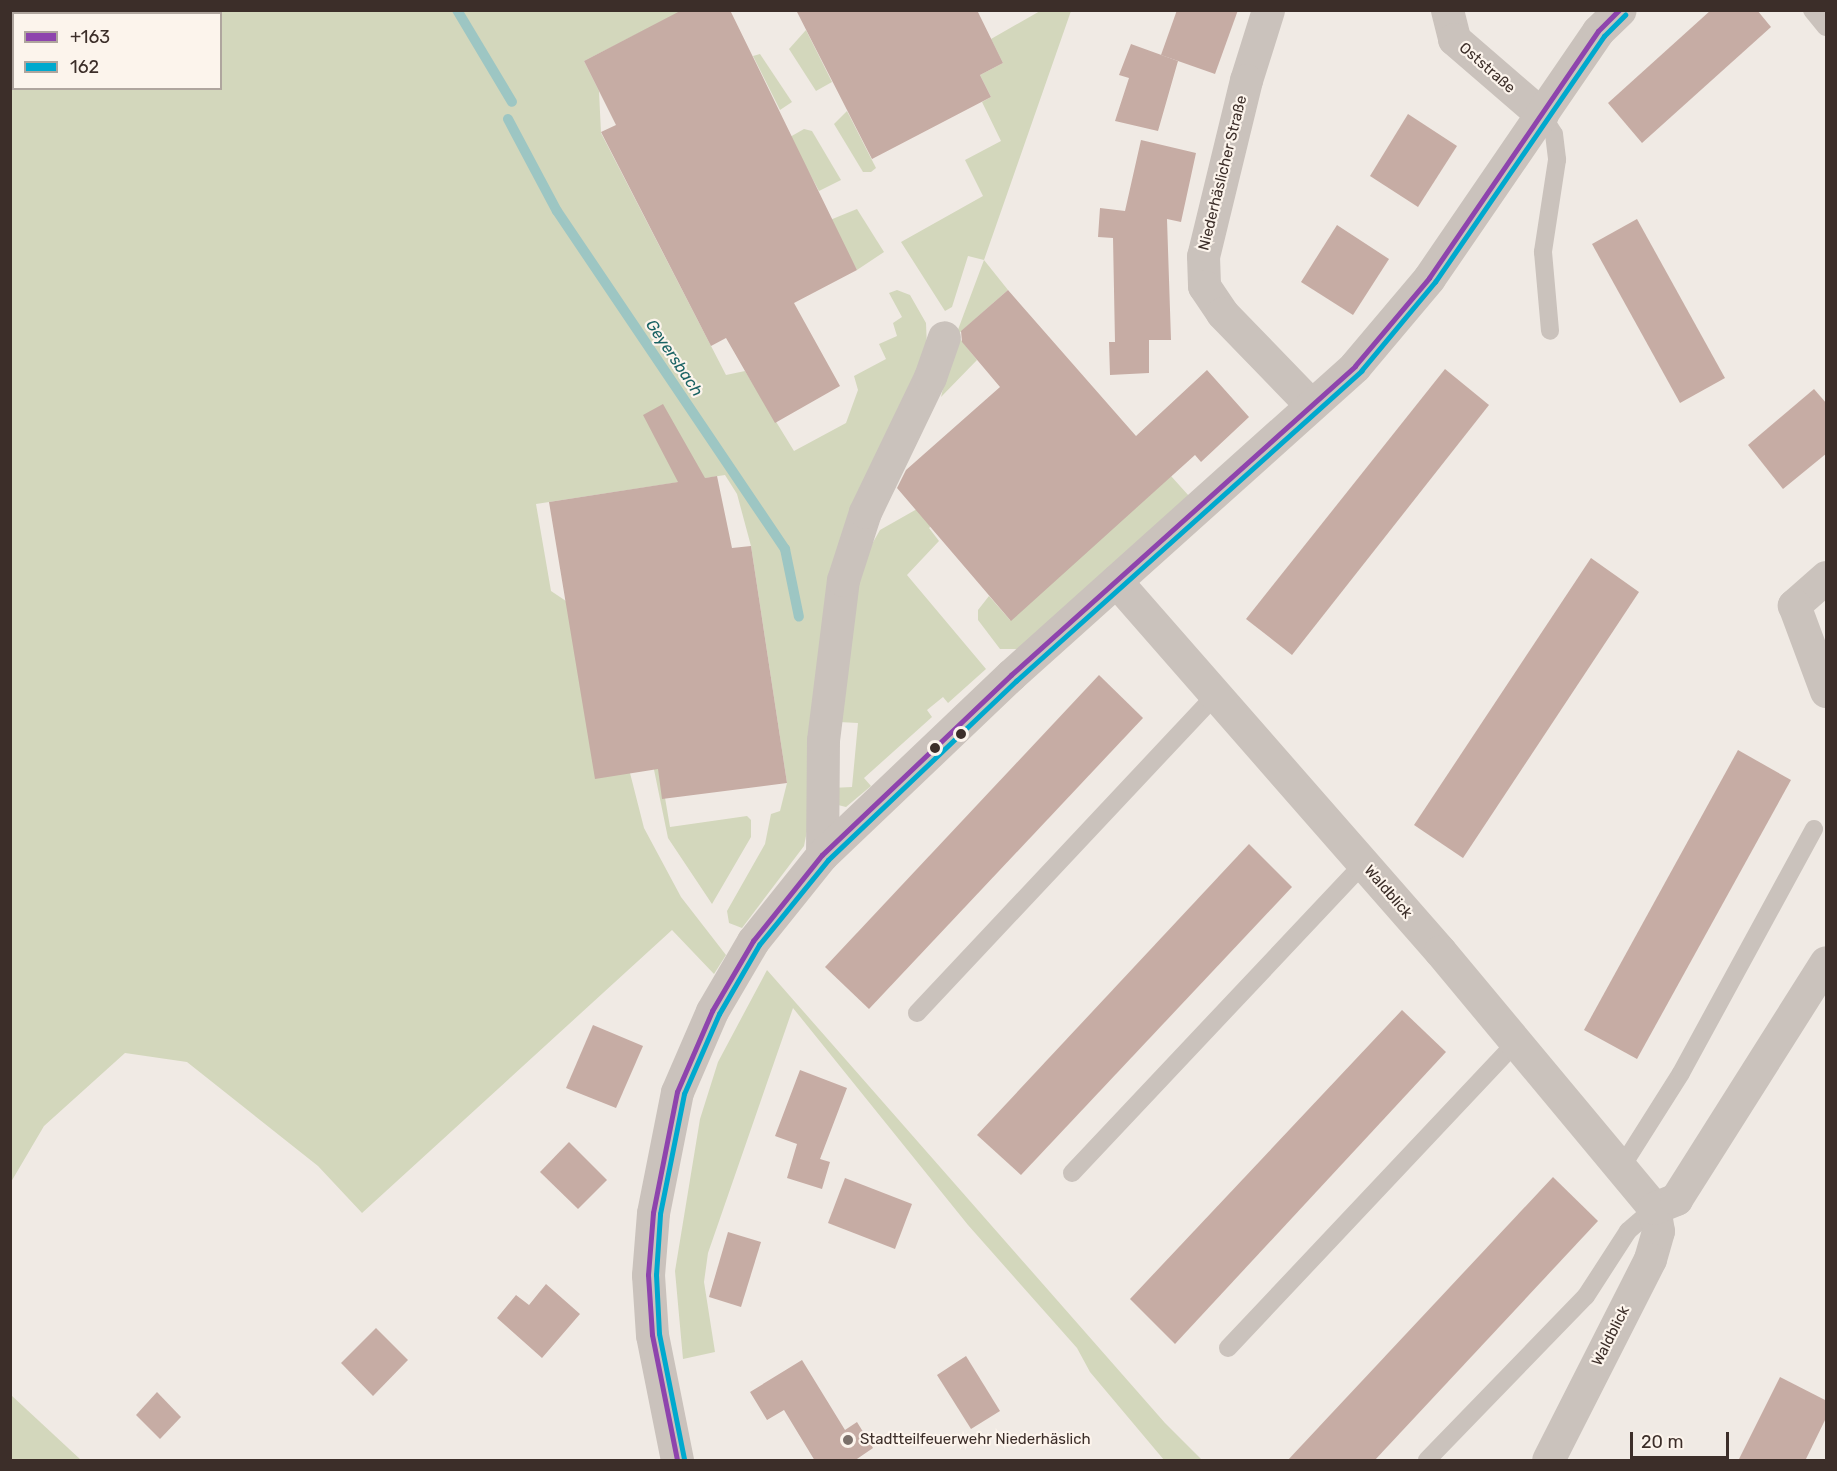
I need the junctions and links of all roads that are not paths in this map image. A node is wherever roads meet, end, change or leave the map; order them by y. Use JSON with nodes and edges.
{"nodes":[{"id":1,"x":1268,"y":10,"type":"edge"},
{"id":2,"x":1448,"y":10,"type":"edge"},
{"id":3,"x":1620,"y":10,"type":"edge"},
{"id":4,"x":1812,"y":10,"type":"edge"},
{"id":5,"x":1827,"y":27,"type":"edge"},
{"id":6,"x":1542,"y":115,"type":"junction"},
{"id":7,"x":1551,"y":331,"type":"dead end"},
{"id":8,"x":944,"y":337,"type":"dead end"},
{"id":9,"x":1311,"y":405,"type":"junction"},
{"id":10,"x":1827,"y":577,"type":"edge"},
{"id":11,"x":1116,"y":580,"type":"junction"},
{"id":12,"x":1817,"y":636,"type":"edge"},
{"id":13,"x":1827,"y":691,"type":"edge"},
{"id":14,"x":1217,"y":693,"type":"junction"},
{"id":15,"x":1814,"y":830,"type":"dead end"},
{"id":16,"x":822,"y":855,"type":"junction"},
{"id":17,"x":1363,"y":864,"type":"junction"},
{"id":18,"x":1827,"y":962,"type":"edge"},
{"id":19,"x":917,"y":1013,"type":"dead end"},
{"id":20,"x":1516,"y":1042,"type":"junction"},
{"id":21,"x":1621,"y":1168,"type":"junction"},
{"id":22,"x":1072,"y":1173,"type":"dead end"},
{"id":23,"x":1654,"y":1208,"type":"junction"},
{"id":24,"x":1228,"y":1347,"type":"dead end"},
{"id":25,"x":676,"y":1461,"type":"edge"},
{"id":26,"x":1427,"y":1461,"type":"edge"},
{"id":27,"x":1548,"y":1461,"type":"edge"}],
"edges":[{"from":1,"to":9,"type":"street","name":"Niederhäslicher Straße"},
{"from":2,"to":6,"type":"street","name":"Oststraße"},
{"from":3,"to":6,"type":"street"},
{"from":4,"to":5,"type":"lane"},
{"from":6,"to":7,"type":"lane"},
{"from":6,"to":9,"type":"street"},
{"from":8,"to":16,"type":"street"},
{"from":9,"to":11,"type":"street"},
{"from":10,"to":12,"type":"street"},
{"from":11,"to":14,"type":"street","name":"Waldblick"},
{"from":11,"to":16,"type":"street"},
{"from":12,"to":13,"type":"street"},
{"from":14,"to":17,"type":"street","name":"Waldblick"},
{"from":14,"to":19,"type":"lane"},
{"from":15,"to":21,"type":"lane"},
{"from":16,"to":25,"type":"street"},
{"from":17,"to":20,"type":"street","name":"Waldblick"},
{"from":17,"to":22,"type":"lane"},
{"from":18,"to":23,"type":"street"},
{"from":20,"to":21,"type":"street","name":"Waldblick"},
{"from":20,"to":24,"type":"lane"},
{"from":21,"to":23,"type":"street","name":"Waldblick"},
{"from":23,"to":26,"type":"lane"},
{"from":23,"to":27,"type":"street","name":"Waldblick"}]}
